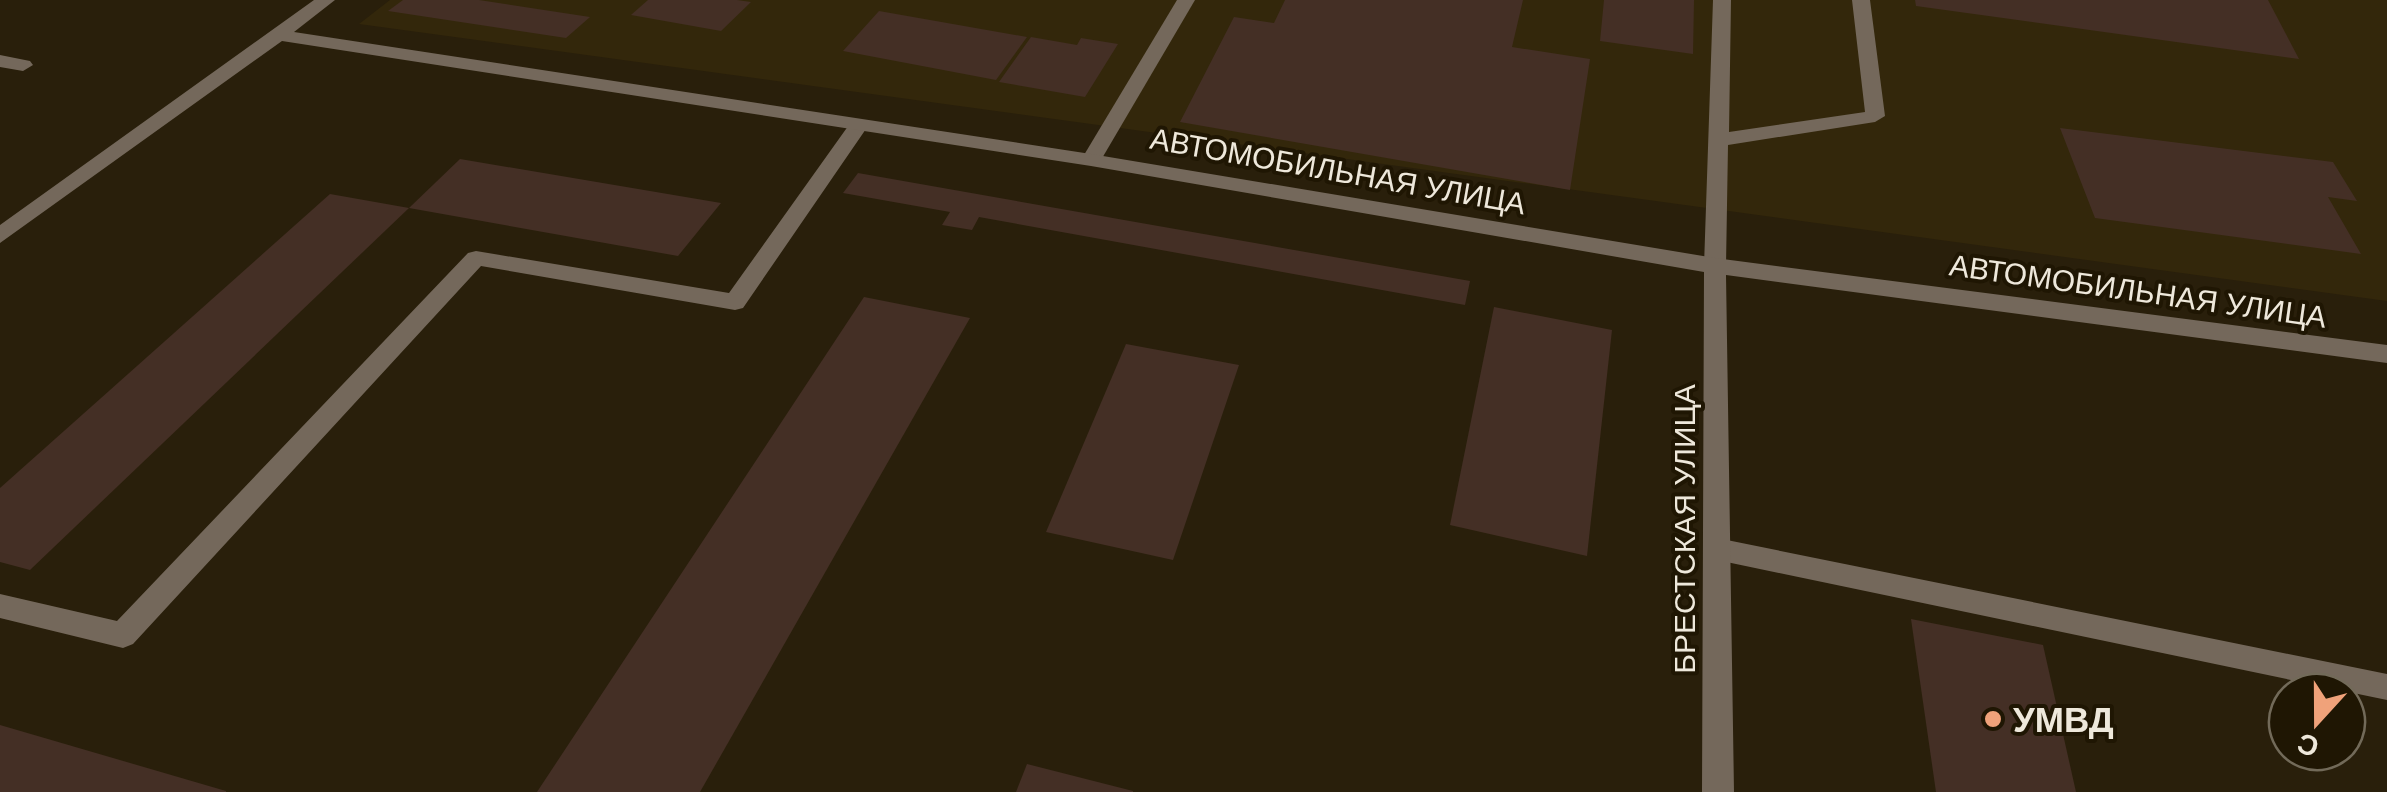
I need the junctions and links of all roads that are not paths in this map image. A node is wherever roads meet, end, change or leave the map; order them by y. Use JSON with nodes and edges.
{"nodes":[{"id":1,"x":326,"y":0,"type":"edge"},
{"id":2,"x":1186,"y":0,"type":"edge"},
{"id":3,"x":1722,"y":0,"type":"edge"},
{"id":4,"x":1861,"y":0,"type":"edge"},
{"id":5,"x":281,"y":35,"type":"junction"},
{"id":6,"x":0,"y":61,"type":"edge"},
{"id":7,"x":23,"y":65,"type":"dead end"},
{"id":8,"x":858,"y":126,"type":"junction"},
{"id":9,"x":1718,"y":140,"type":"junction"},
{"id":10,"x":1091,"y":160,"type":"junction"},
{"id":11,"x":0,"y":236,"type":"edge"},
{"id":12,"x":1715,"y":266,"type":"junction"},
{"id":13,"x":2387,"y":354,"type":"edge"},
{"id":14,"x":1716,"y":548,"type":"junction"},
{"id":15,"x":0,"y":606,"type":"edge"},
{"id":16,"x":2387,"y":686,"type":"edge"},
{"id":17,"x":1718,"y":792,"type":"edge"}],
"edges":[{"from":1,"to":5,"type":"street"},
{"from":2,"to":10,"type":"street"},
{"from":3,"to":9,"type":"street","name":"БРЕСТСКАЯ УЛИЦА"},
{"from":4,"to":9,"type":"street"},
{"from":5,"to":8,"type":"street","name":"АВТОМОБИЛЬНАЯ УЛИЦА"},
{"from":5,"to":11,"type":"street"},
{"from":6,"to":7,"type":"street"},
{"from":8,"to":10,"type":"street","name":"АВТОМОБИЛЬНАЯ УЛИЦА"},
{"from":8,"to":15,"type":"street"},
{"from":9,"to":12,"type":"street","name":"БРЕСТСКАЯ УЛИЦА"},
{"from":10,"to":12,"type":"street","name":"АВТОМОБИЛЬНАЯ УЛИЦА"},
{"from":12,"to":13,"type":"street","name":"АВТОМОБИЛЬНАЯ УЛИЦА"},
{"from":12,"to":14,"type":"street","name":"БРЕСТСКАЯ УЛИЦА"},
{"from":14,"to":16,"type":"street"},
{"from":14,"to":17,"type":"street","name":"БРЕСТСКАЯ УЛИЦА"}]}
